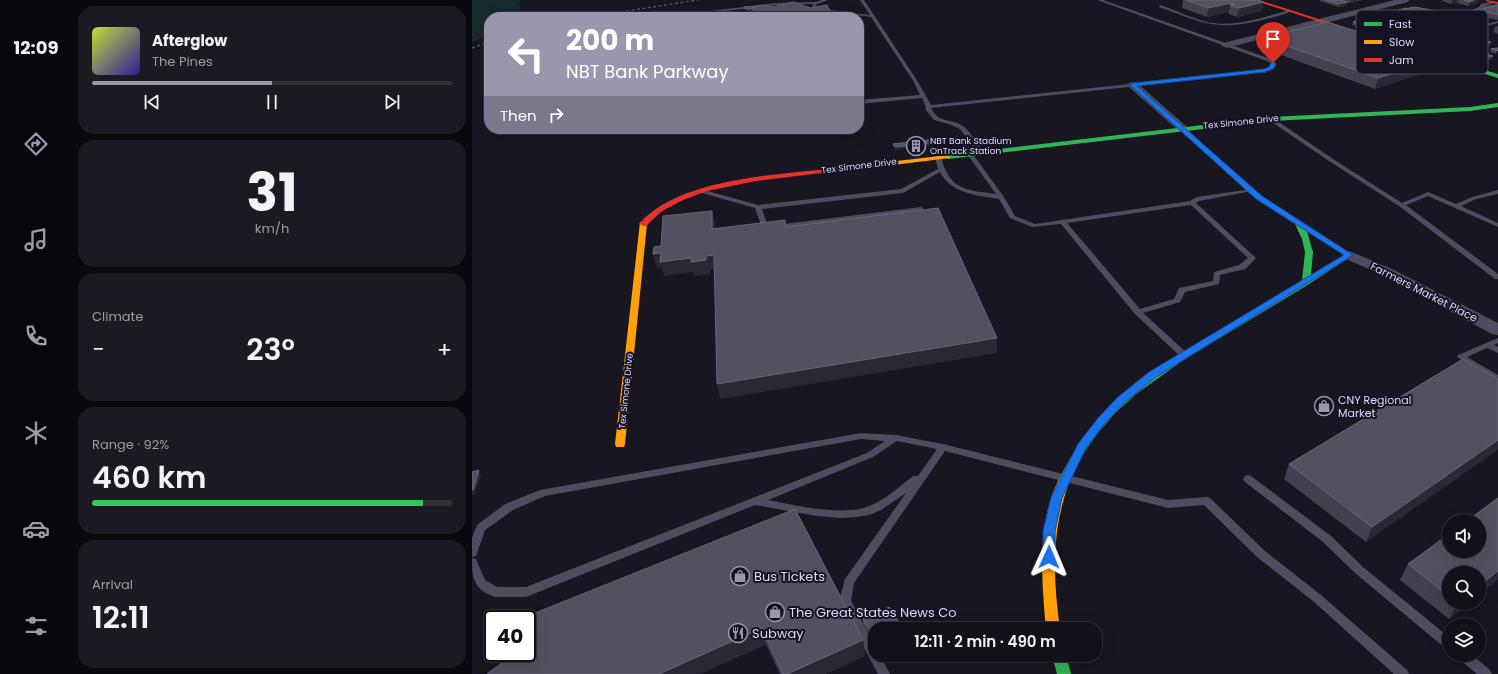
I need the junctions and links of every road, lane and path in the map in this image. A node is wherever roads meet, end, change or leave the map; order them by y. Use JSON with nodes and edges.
{"nodes":[{"id":1,"x":826,"y":0,"type":"edge"},
{"id":2,"x":862,"y":0,"type":"edge"},
{"id":3,"x":1099,"y":0,"type":"edge"},
{"id":4,"x":1255,"y":0,"type":"edge"},
{"id":5,"x":1405,"y":0,"type":"edge"},
{"id":6,"x":1494,"y":2,"type":"edge"},
{"id":7,"x":816,"y":3,"type":"junction"},
{"id":8,"x":1160,"y":6,"type":"dead end"},
{"id":9,"x":1365,"y":10,"type":"edge"},
{"id":10,"x":1474,"y":10,"type":"edge"},
{"id":11,"x":1290,"y":11,"type":"junction"},
{"id":12,"x":702,"y":12,"type":"edge"},
{"id":13,"x":837,"y":12,"type":"edge"},
{"id":14,"x":1356,"y":12,"type":"edge"},
{"id":15,"x":864,"y":15,"type":"edge"},
{"id":16,"x":872,"y":16,"type":"junction"},
{"id":17,"x":1322,"y":21,"type":"junction"},
{"id":18,"x":1498,"y":22,"type":"edge"},
{"id":19,"x":1488,"y":25,"type":"edge"},
{"id":20,"x":1356,"y":32,"type":"edge"},
{"id":21,"x":1226,"y":45,"type":"junction"},
{"id":22,"x":1488,"y":73,"type":"edge"},
{"id":23,"x":1498,"y":76,"type":"edge"},
{"id":24,"x":1133,"y":85,"type":"junction"},
{"id":25,"x":923,"y":96,"type":"junction"},
{"id":26,"x":864,"y":102,"type":"edge"},
{"id":27,"x":1498,"y":105,"type":"edge"},
{"id":28,"x":928,"y":107,"type":"junction"},
{"id":29,"x":1271,"y":119,"type":"junction"},
{"id":30,"x":1183,"y":129,"type":"junction"},
{"id":31,"x":980,"y":152,"type":"junction"},
{"id":32,"x":970,"y":154,"type":"junction"},
{"id":33,"x":938,"y":157,"type":"junction"},
{"id":34,"x":940,"y":170,"type":"junction"},
{"id":35,"x":1250,"y":190,"type":"junction"},
{"id":36,"x":704,"y":191,"type":"junction"},
{"id":37,"x":1498,"y":192,"type":"edge"},
{"id":38,"x":1001,"y":197,"type":"junction"},
{"id":39,"x":1192,"y":203,"type":"junction"},
{"id":40,"x":1401,"y":205,"type":"junction"},
{"id":41,"x":1456,"y":206,"type":"junction"},
{"id":42,"x":758,"y":207,"type":"junction"},
{"id":43,"x":921,"y":209,"type":"edge"},
{"id":44,"x":1063,"y":222,"type":"junction"},
{"id":45,"x":1299,"y":224,"type":"junction"},
{"id":46,"x":1498,"y":225,"type":"edge"},
{"id":47,"x":1349,"y":255,"type":"junction"},
{"id":48,"x":1498,"y":277,"type":"edge"},
{"id":49,"x":1306,"y":282,"type":"junction"},
{"id":50,"x":1138,"y":312,"type":"junction"},
{"id":51,"x":1498,"y":330,"type":"edge"},
{"id":52,"x":1498,"y":340,"type":"edge"},
{"id":53,"x":1488,"y":345,"type":"junction"},
{"id":54,"x":1498,"y":350,"type":"edge"},
{"id":55,"x":1184,"y":356,"type":"junction"},
{"id":56,"x":1498,"y":378,"type":"edge"},
{"id":57,"x":896,"y":438,"type":"junction"},
{"id":58,"x":620,"y":444,"type":"dead end"},
{"id":59,"x":943,"y":447,"type":"junction"},
{"id":60,"x":923,"y":474,"type":"junction"},
{"id":61,"x":1066,"y":478,"type":"junction"},
{"id":62,"x":1248,"y":479,"type":"dead end"},
{"id":63,"x":753,"y":501,"type":"junction"},
{"id":64,"x":472,"y":553,"type":"edge"},
{"id":65,"x":472,"y":562,"type":"edge"},
{"id":66,"x":1052,"y":622,"type":"edge"},
{"id":67,"x":1442,"y":638,"type":"edge"},
{"id":68,"x":1061,"y":662,"type":"edge"},
{"id":69,"x":1471,"y":662,"type":"edge"},
{"id":70,"x":884,"y":674,"type":"edge"},
{"id":71,"x":1064,"y":674,"type":"edge"},
{"id":72,"x":1403,"y":674,"type":"edge"},
{"id":73,"x":1486,"y":674,"type":"edge"}],
"edges":[{"from":1,"to":7,"type":"lane"},
{"from":2,"to":16,"type":"lane"},
{"from":3,"to":21,"type":"lane"},
{"from":4,"to":11,"type":"street"},
{"from":5,"to":9,"type":"street"},
{"from":6,"to":10,"type":"lane"},
{"from":7,"to":12,"type":"lane"},
{"from":7,"to":13,"type":"lane"},
{"from":8,"to":11,"type":"lane"},
{"from":11,"to":17,"type":"street"},
{"from":14,"to":17,"type":"street"},
{"from":15,"to":16,"type":"lane"},
{"from":16,"to":25,"type":"lane"},
{"from":17,"to":20,"type":"street"},
{"from":17,"to":21,"type":"street"},
{"from":18,"to":19,"type":"lane"},
{"from":21,"to":24,"type":"lane"},
{"from":22,"to":23,"type":"street"},
{"from":24,"to":28,"type":"lane"},
{"from":24,"to":30,"type":"street"},
{"from":25,"to":26,"type":"lane"},
{"from":25,"to":28,"type":"lane"},
{"from":27,"to":29,"type":"street","name":"Tex Simone Drive"},
{"from":28,"to":31,"type":"lane"},
{"from":29,"to":30,"type":"street","name":"Tex Simone Drive"},
{"from":29,"to":40,"type":"lane"},
{"from":30,"to":31,"type":"street","name":"Tex Simone Drive"},
{"from":30,"to":35,"type":"street"},
{"from":31,"to":32,"type":"street","name":"Tex Simone Drive"},
{"from":32,"to":33,"type":"street","name":"Tex Simone Drive"},
{"from":32,"to":38,"type":"lane"},
{"from":33,"to":34,"type":"lane"},
{"from":33,"to":36,"type":"street","name":"Tex Simone Drive"},
{"from":34,"to":38,"type":"lane"},
{"from":34,"to":42,"type":"lane"},
{"from":35,"to":39,"type":"lane"},
{"from":35,"to":45,"type":"street"},
{"from":36,"to":42,"type":"lane"},
{"from":36,"to":58,"type":"street","name":"Tex Simone Drive"},
{"from":37,"to":41,"type":"lane"},
{"from":38,"to":44,"type":"lane"},
{"from":39,"to":44,"type":"lane"},
{"from":39,"to":50,"type":"lane"},
{"from":40,"to":41,"type":"lane"},
{"from":40,"to":48,"type":"lane"},
{"from":41,"to":46,"type":"lane"},
{"from":42,"to":43,"type":"lane"},
{"from":44,"to":50,"type":"lane"},
{"from":45,"to":47,"type":"street"},
{"from":45,"to":49,"type":"street"},
{"from":47,"to":49,"type":"street"},
{"from":47,"to":51,"type":"street","name":"Farmers Market Place"},
{"from":49,"to":55,"type":"street"},
{"from":50,"to":55,"type":"lane"},
{"from":52,"to":53,"type":"lane"},
{"from":53,"to":54,"type":"lane"},
{"from":53,"to":56,"type":"lane"},
{"from":55,"to":61,"type":"street"},
{"from":57,"to":59,"type":"lane"},
{"from":57,"to":63,"type":"lane"},
{"from":57,"to":64,"type":"lane"},
{"from":59,"to":60,"type":"lane"},
{"from":59,"to":61,"type":"lane"},
{"from":60,"to":63,"type":"lane"},
{"from":60,"to":70,"type":"lane"},
{"from":61,"to":66,"type":"street"},
{"from":61,"to":72,"type":"lane"},
{"from":62,"to":67,"type":"lane"},
{"from":63,"to":65,"type":"lane"},
{"from":68,"to":71,"type":"street"},
{"from":69,"to":73,"type":"lane"}]}
